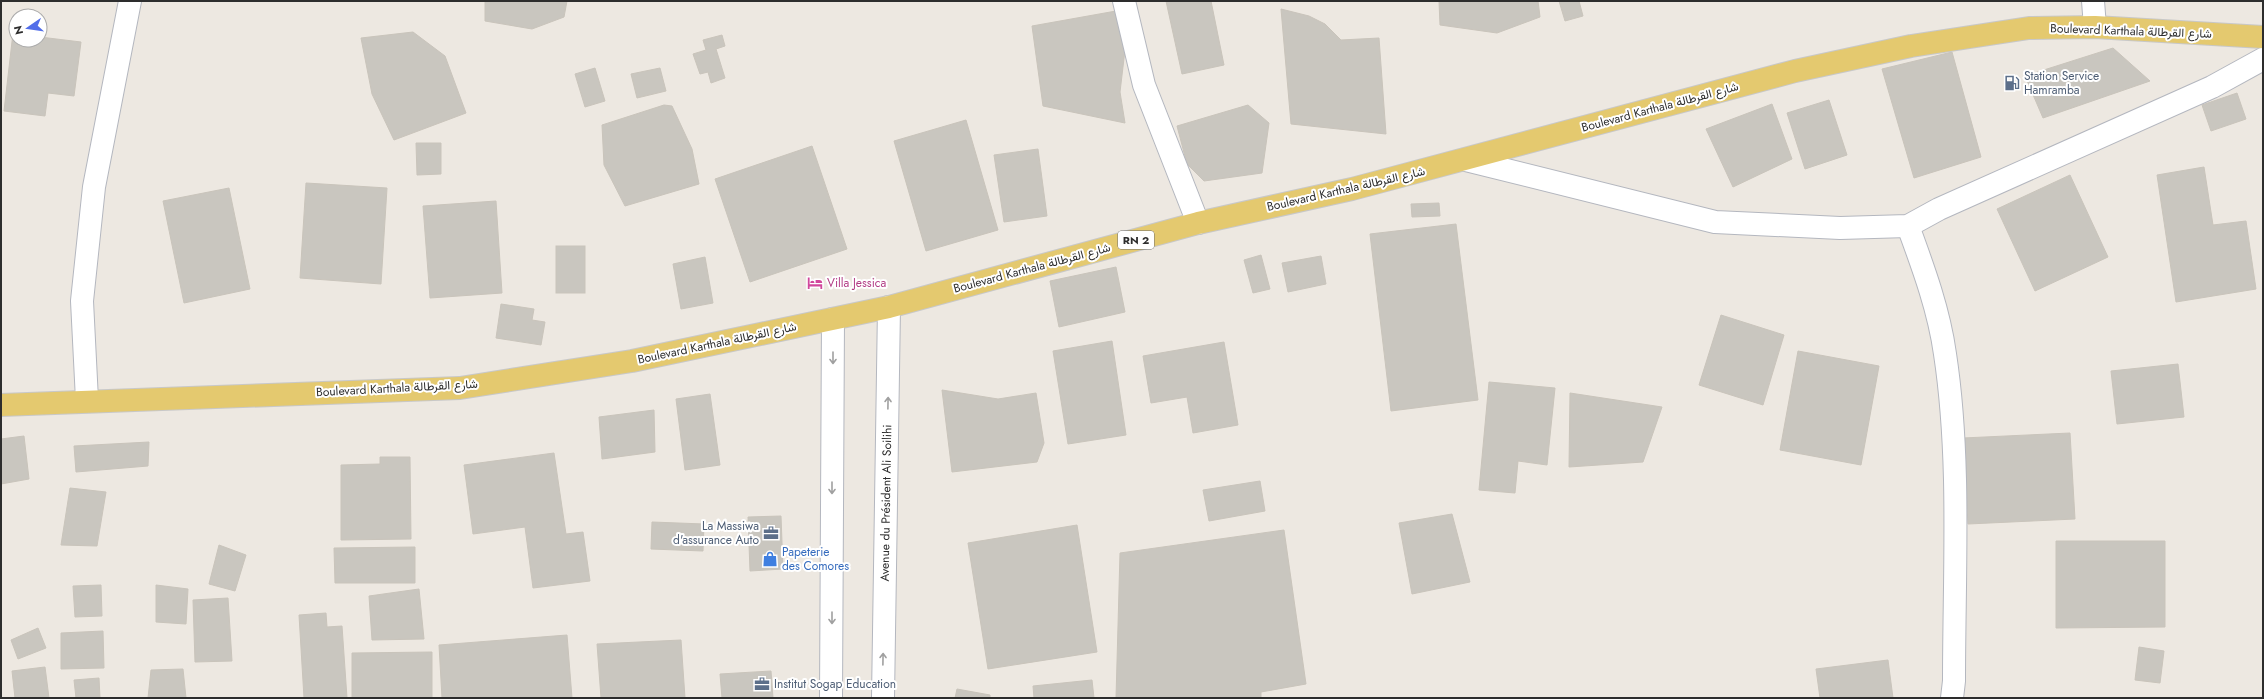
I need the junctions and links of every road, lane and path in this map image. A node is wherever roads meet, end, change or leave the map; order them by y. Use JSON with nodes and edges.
{"nodes":[{"id":1,"x":130,"y":1,"type":"edge"},
{"id":2,"x":1124,"y":1,"type":"edge"},
{"id":3,"x":2093,"y":1,"type":"edge"},
{"id":4,"x":2095,"y":27,"type":"junction"},
{"id":5,"x":2263,"y":37,"type":"edge"},
{"id":6,"x":2263,"y":59,"type":"edge"},
{"id":7,"x":1466,"y":160,"type":"junction"},
{"id":8,"x":1198,"y":223,"type":"junction"},
{"id":9,"x":1908,"y":226,"type":"junction"},
{"id":10,"x":890,"y":307,"type":"junction"},
{"id":11,"x":833,"y":319,"type":"junction"},
{"id":12,"x":87,"y":400,"type":"junction"},
{"id":13,"x":1,"y":405,"type":"edge"},
{"id":14,"x":831,"y":698,"type":"edge"},
{"id":15,"x":883,"y":698,"type":"edge"},
{"id":16,"x":1952,"y":698,"type":"edge"}],
"edges":[{"from":1,"to":12,"type":"street"},
{"from":2,"to":8,"type":"street"},
{"from":3,"to":4,"type":"street"},
{"from":4,"to":5,"type":"main road","name":"Boulevard Karthala شارع القرطالة","number":"RN 2"},
{"from":4,"to":7,"type":"main road","name":"Boulevard Karthala شارع القرطالة","number":"RN 2"},
{"from":6,"to":9,"type":"street"},
{"from":7,"to":8,"type":"main road","name":"Boulevard Karthala شارع القرطالة","number":"RN 2"},
{"from":7,"to":9,"type":"street"},
{"from":8,"to":10,"type":"main road","name":"Boulevard Karthala شارع القرطالة","number":"RN 2"},
{"from":9,"to":16,"type":"street"},
{"from":10,"to":11,"type":"main road","name":"Boulevard Karthala شارع القرطالة","number":"RN 2"},
{"from":15,"to":10,"type":"street","name":"Avenue du Président Ali Soilihi","one_way":true},
{"from":11,"to":12,"type":"main road","name":"Boulevard Karthala شارع القرطالة","number":"RN 2"},
{"from":11,"to":14,"type":"street","one_way":true},
{"from":12,"to":13,"type":"main road","name":"Boulevard Karthala شارع القرطالة","number":"RN 2"}]}
